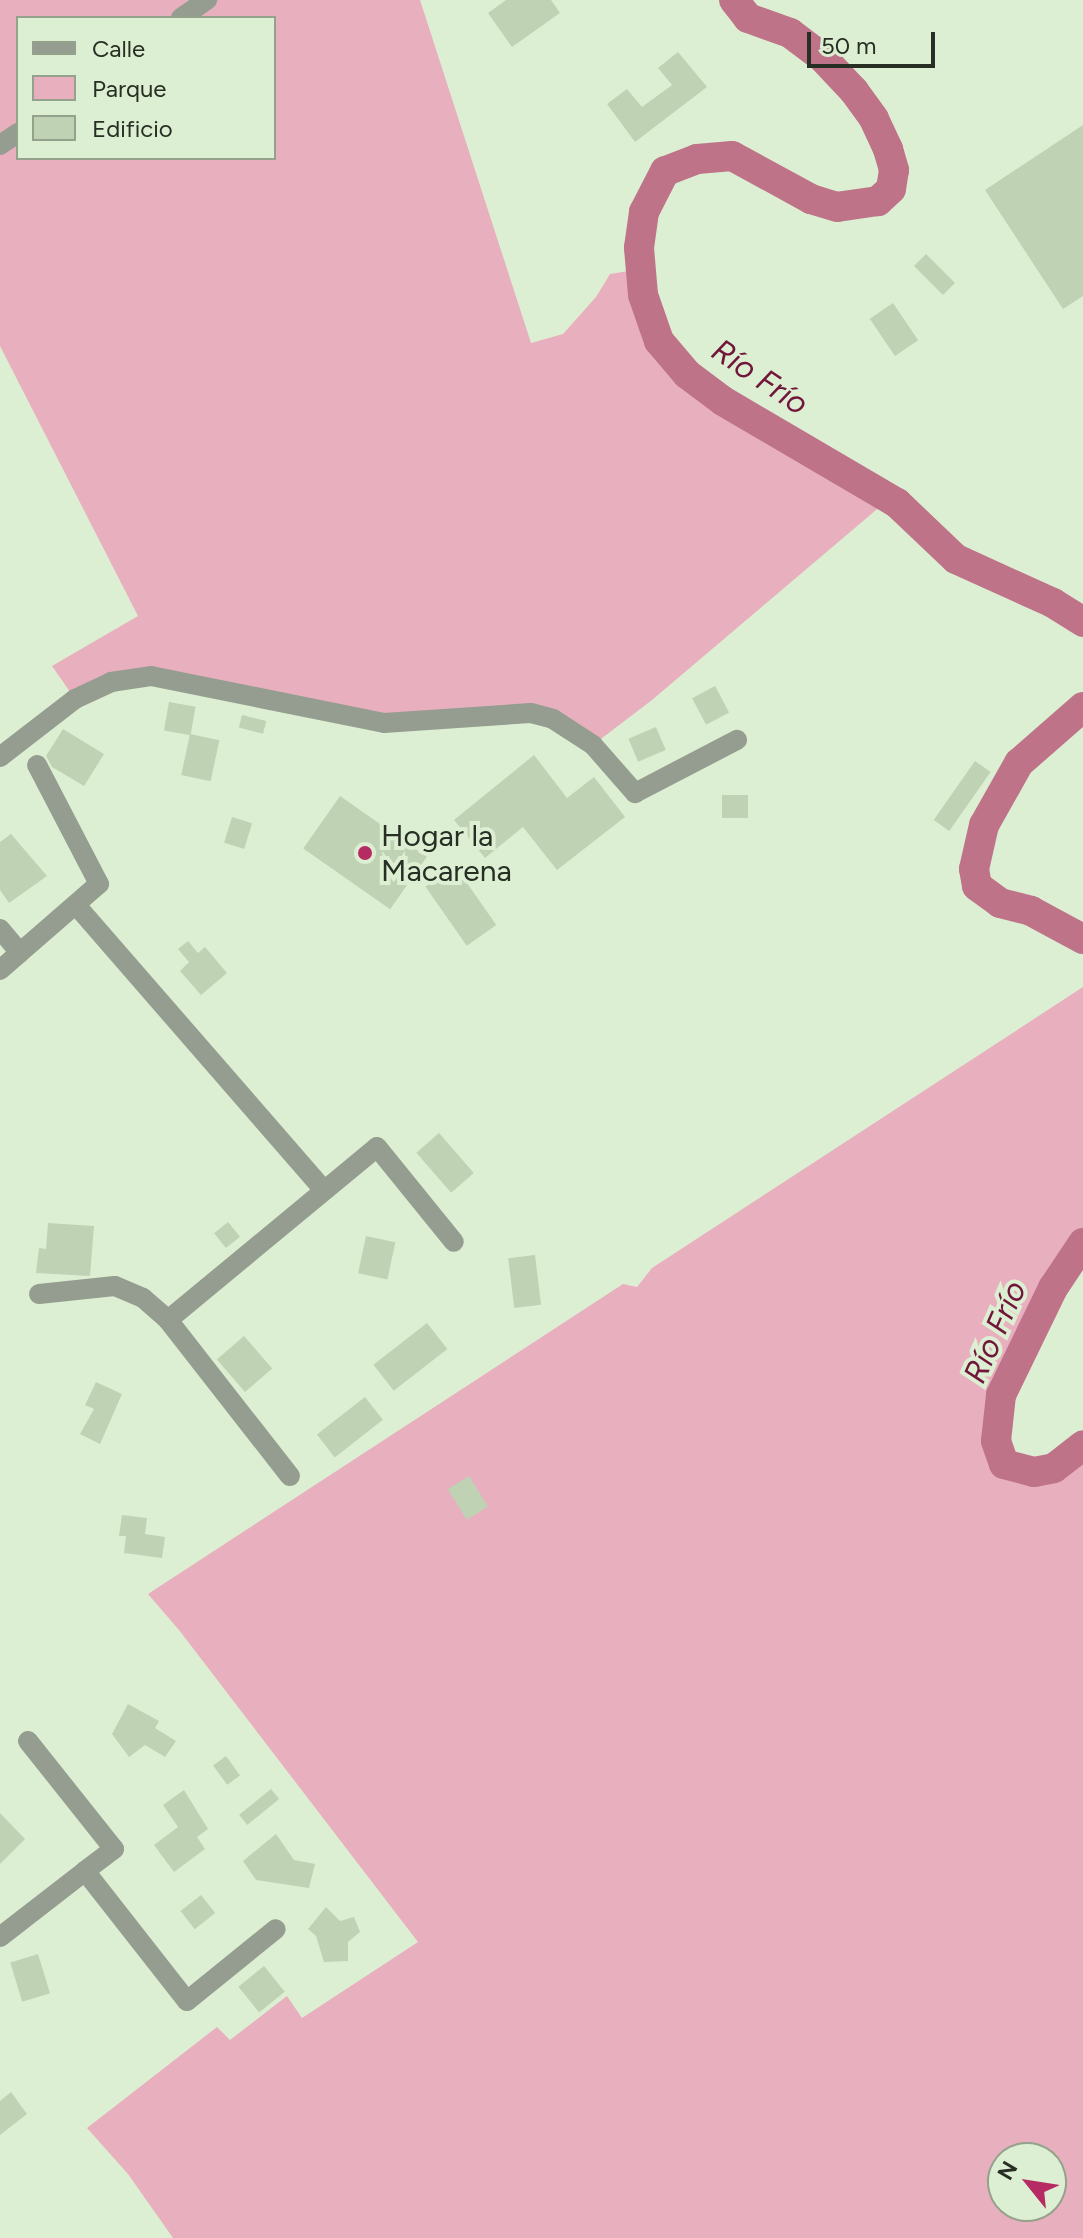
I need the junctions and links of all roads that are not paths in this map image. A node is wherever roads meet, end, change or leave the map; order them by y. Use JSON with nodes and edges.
{"nodes":[{"id":1,"x":207,"y":0,"type":"edge"},
{"id":2,"x":184,"y":16,"type":"edge"},
{"id":3,"x":737,"y":740,"type":"dead end"},
{"id":4,"x":0,"y":757,"type":"edge"},
{"id":5,"x":37,"y":765,"type":"dead end"},
{"id":6,"x":76,"y":905,"type":"junction"},
{"id":7,"x":0,"y":929,"type":"edge"},
{"id":8,"x":20,"y":953,"type":"junction"},
{"id":9,"x":0,"y":970,"type":"edge"},
{"id":10,"x":323,"y":1189,"type":"junction"},
{"id":11,"x":454,"y":1242,"type":"dead end"},
{"id":12,"x":39,"y":1294,"type":"dead end"},
{"id":13,"x":168,"y":1320,"type":"junction"},
{"id":14,"x":290,"y":1476,"type":"dead end"},
{"id":15,"x":28,"y":1741,"type":"dead end"},
{"id":16,"x":85,"y":1871,"type":"junction"},
{"id":17,"x":276,"y":1929,"type":"dead end"},
{"id":18,"x":0,"y":1937,"type":"edge"}],
"edges":[{"from":1,"to":2,"type":"street"},
{"from":3,"to":4,"type":"street"},
{"from":5,"to":6,"type":"street"},
{"from":6,"to":8,"type":"street"},
{"from":6,"to":10,"type":"street"},
{"from":7,"to":8,"type":"street"},
{"from":8,"to":9,"type":"street"},
{"from":10,"to":11,"type":"street"},
{"from":10,"to":13,"type":"street"},
{"from":12,"to":13,"type":"street"},
{"from":13,"to":14,"type":"street"},
{"from":15,"to":16,"type":"street"},
{"from":16,"to":17,"type":"street"},
{"from":16,"to":18,"type":"street"}]}
